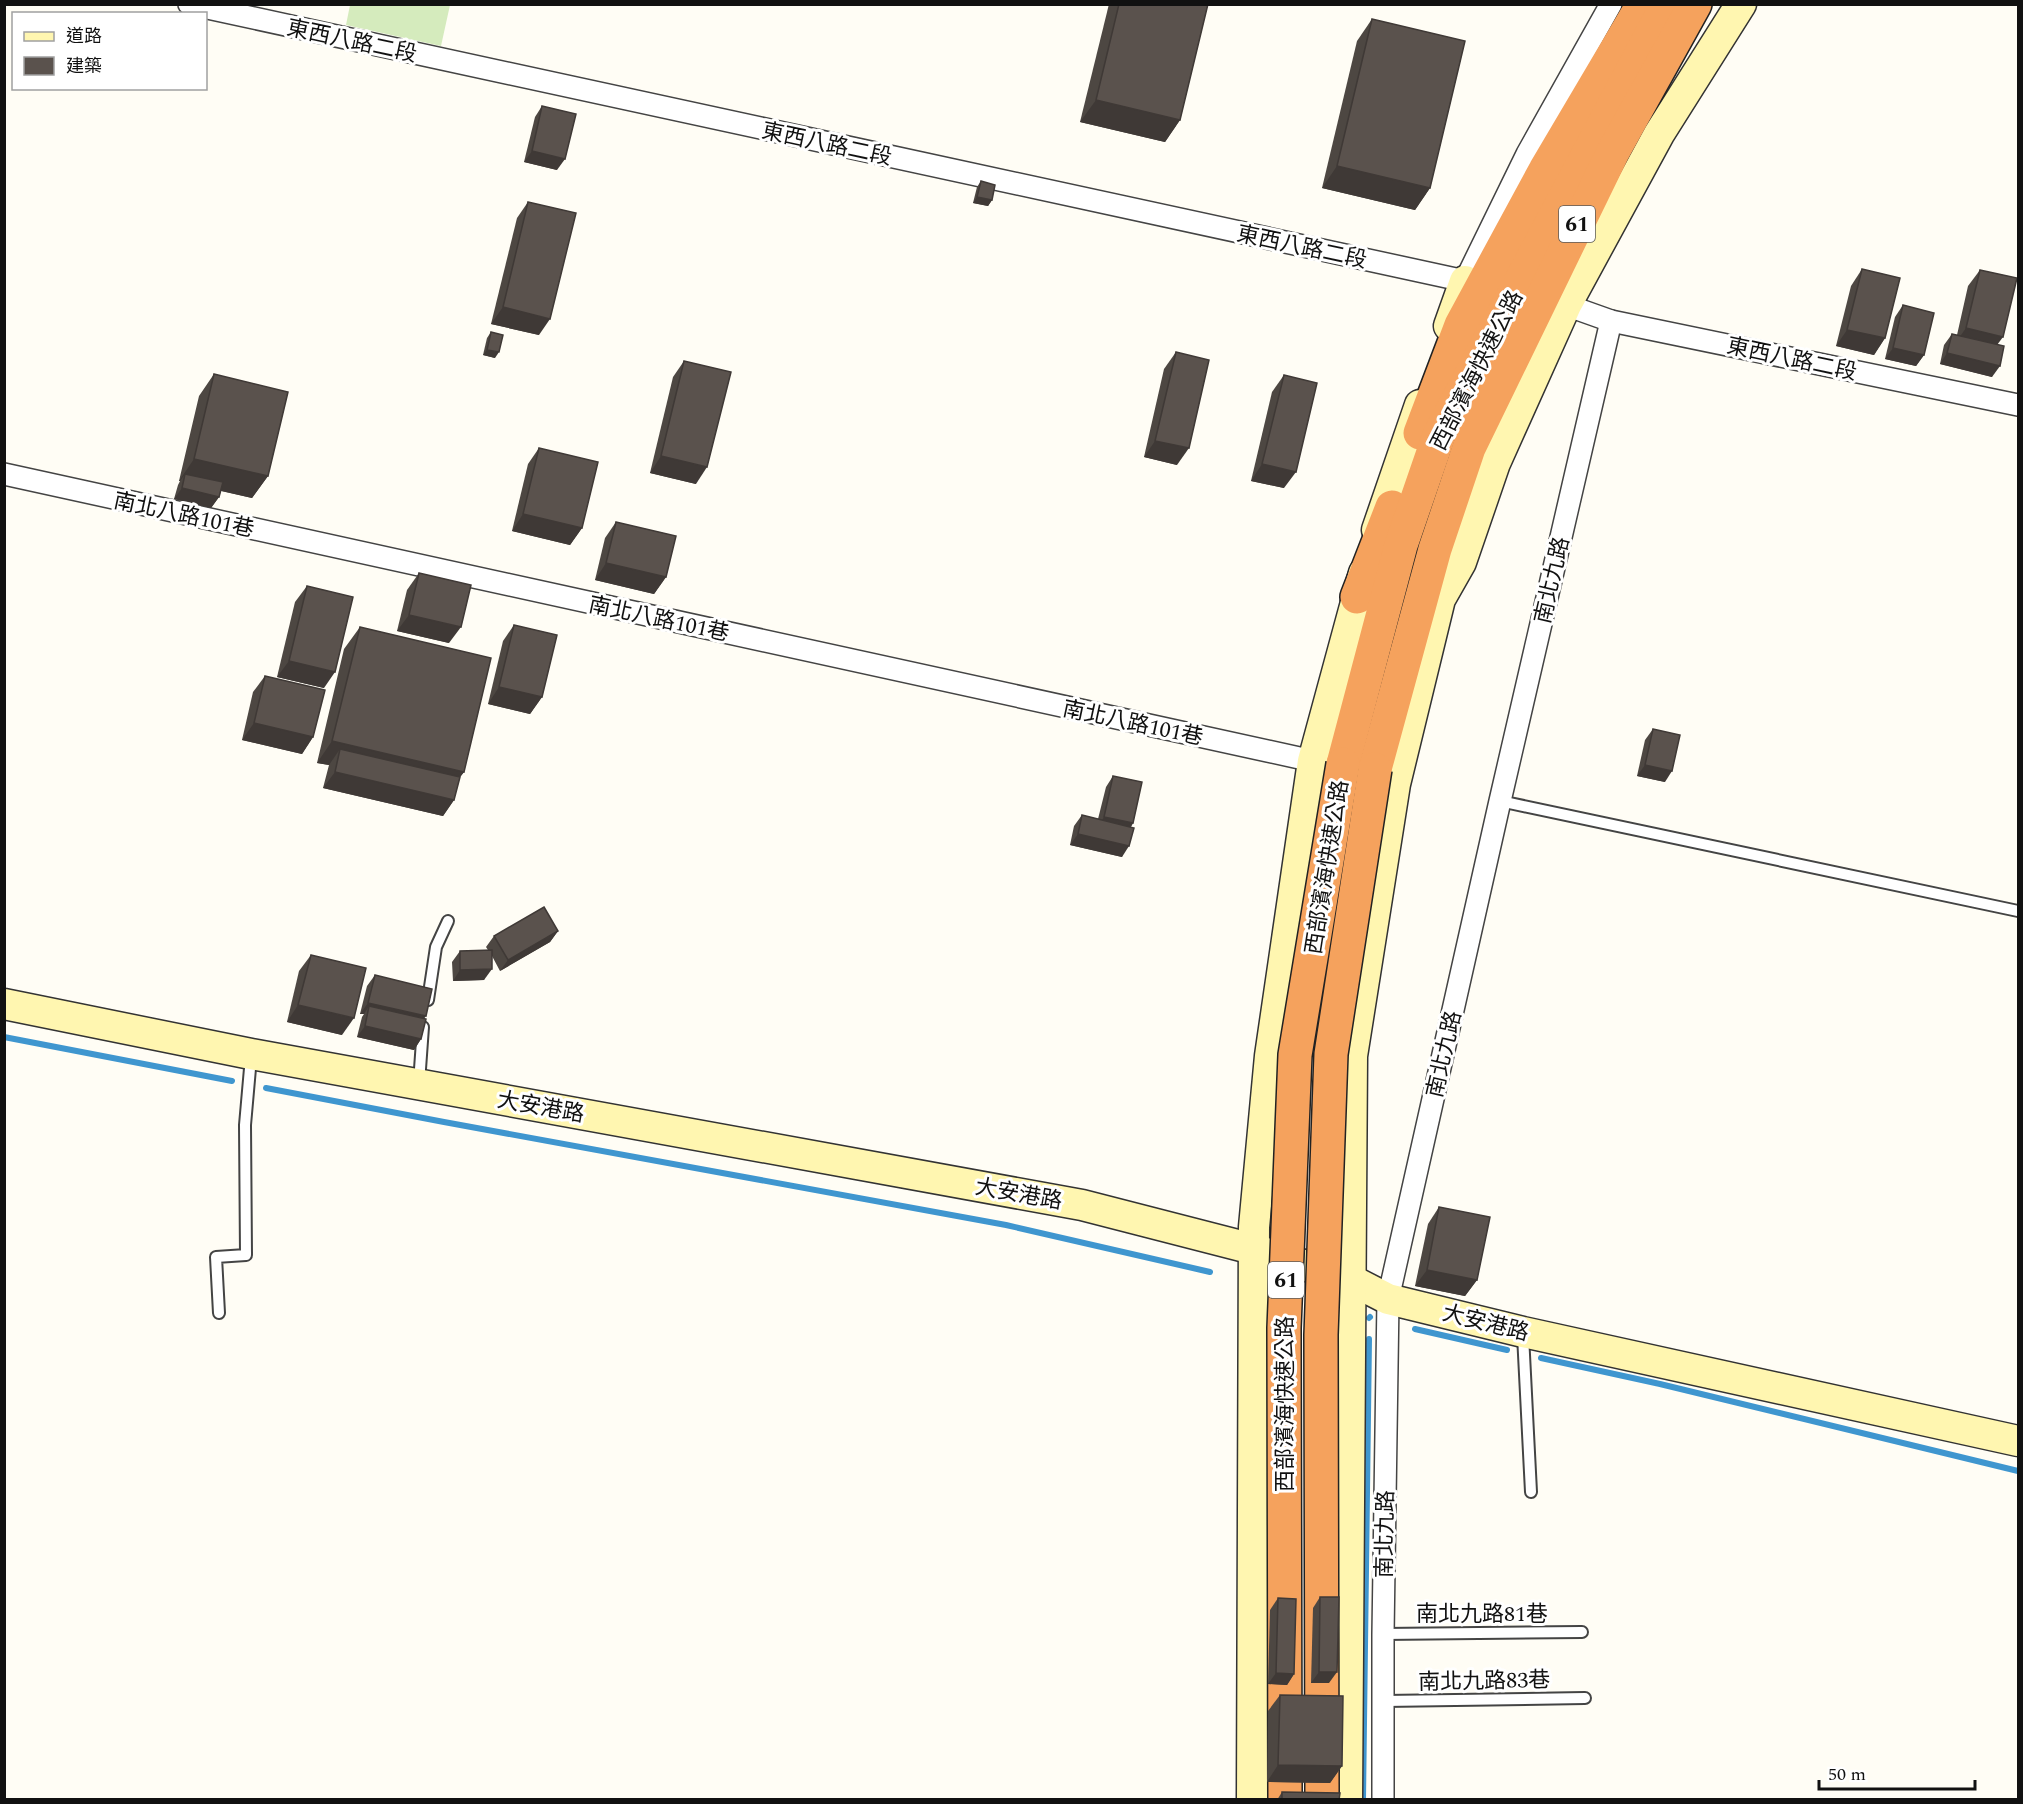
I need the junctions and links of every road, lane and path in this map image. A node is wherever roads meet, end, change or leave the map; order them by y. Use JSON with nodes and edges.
{"nodes":[{"id":1,"x":189,"y":4,"type":"edge"},
{"id":2,"x":1611,"y":4,"type":"edge"},
{"id":3,"x":1643,"y":4,"type":"edge"},
{"id":4,"x":1668,"y":4,"type":"edge"},
{"id":5,"x":1695,"y":4,"type":"edge"},
{"id":6,"x":1721,"y":4,"type":"edge"},
{"id":7,"x":1741,"y":4,"type":"edge"},
{"id":8,"x":1465,"y":281,"type":"junction"},
{"id":9,"x":1566,"y":305,"type":"junction"},
{"id":10,"x":1611,"y":321,"type":"junction"},
{"id":11,"x":2019,"y":405,"type":"edge"},
{"id":12,"x":4,"y":474,"type":"edge"},
{"id":13,"x":1358,"y":597,"type":"junction"},
{"id":14,"x":1440,"y":599,"type":"junction"},
{"id":15,"x":1344,"y":765,"type":"junction"},
{"id":16,"x":1500,"y":801,"type":"junction"},
{"id":17,"x":2019,"y":911,"type":"edge"},
{"id":18,"x":448,"y":921,"type":"dead end"},
{"id":19,"x":4,"y":1004,"type":"edge"},
{"id":20,"x":251,"y":1054,"type":"junction"},
{"id":21,"x":419,"y":1084,"type":"junction"},
{"id":22,"x":1253,"y":1249,"type":"junction"},
{"id":23,"x":1351,"y":1280,"type":"junction"},
{"id":24,"x":1388,"y":1299,"type":"junction"},
{"id":25,"x":219,"y":1313,"type":"dead end"},
{"id":26,"x":1523,"y":1332,"type":"junction"},
{"id":27,"x":2019,"y":1442,"type":"edge"},
{"id":28,"x":1530,"y":1492,"type":"dead end"},
{"id":29,"x":1582,"y":1632,"type":"dead end"},
{"id":30,"x":1383,"y":1634,"type":"junction"},
{"id":31,"x":1585,"y":1698,"type":"dead end"},
{"id":32,"x":1384,"y":1701,"type":"junction"},
{"id":33,"x":1252,"y":1800,"type":"edge"},
{"id":34,"x":1284,"y":1800,"type":"edge"},
{"id":35,"x":1322,"y":1800,"type":"edge"},
{"id":36,"x":1347,"y":1800,"type":"edge"},
{"id":37,"x":1383,"y":1800,"type":"edge"}],
"edges":[{"from":1,"to":8,"type":"street","name":"東西八路二段"},
{"from":2,"to":8,"type":"street"},
{"from":3,"to":13,"type":"highway"},
{"from":4,"to":15,"type":"highway","name":"西部濱海快速公路","number":"61"},
{"from":5,"to":15,"type":"highway","name":"西部濱海快速公路","number":"61"},
{"from":6,"to":14,"type":"highway"},
{"from":7,"to":9,"type":"street"},
{"from":8,"to":13,"type":"street"},
{"from":9,"to":10,"type":"street","name":"東西八路二段"},
{"from":9,"to":14,"type":"street"},
{"from":10,"to":11,"type":"street","name":"東西八路二段"},
{"from":10,"to":16,"type":"street","name":"南北九路"},
{"from":12,"to":15,"type":"street","name":"南北八路101巷"},
{"from":13,"to":15,"type":"street"},
{"from":14,"to":23,"type":"street"},
{"from":15,"to":22,"type":"street"},
{"from":15,"to":34,"type":"highway","name":"西部濱海快速公路","number":"61","bridge":true},
{"from":15,"to":35,"type":"highway","name":"西部濱海快速公路","number":"61","bridge":true},
{"from":16,"to":17,"type":"lane"},
{"from":16,"to":24,"type":"street","name":"南北九路"},
{"from":18,"to":21,"type":"lane"},
{"from":19,"to":20,"type":"street","name":"大安港路"},
{"from":20,"to":21,"type":"street","name":"大安港路"},
{"from":20,"to":25,"type":"lane"},
{"from":21,"to":22,"type":"street","name":"大安港路"},
{"from":22,"to":23,"type":"street","name":"大安港路"},
{"from":22,"to":33,"type":"street"},
{"from":23,"to":24,"type":"street","name":"大安港路"},
{"from":23,"to":36,"type":"street"},
{"from":24,"to":26,"type":"street","name":"大安港路"},
{"from":24,"to":30,"type":"street","name":"南北九路"},
{"from":26,"to":27,"type":"street","name":"大安港路"},
{"from":26,"to":28,"type":"lane"},
{"from":29,"to":30,"type":"lane","name":"南北九路81巷"},
{"from":30,"to":32,"type":"street","name":"南北九路"},
{"from":31,"to":32,"type":"lane","name":"南北九路83巷"},
{"from":32,"to":37,"type":"street","name":"南北九路"}]}
